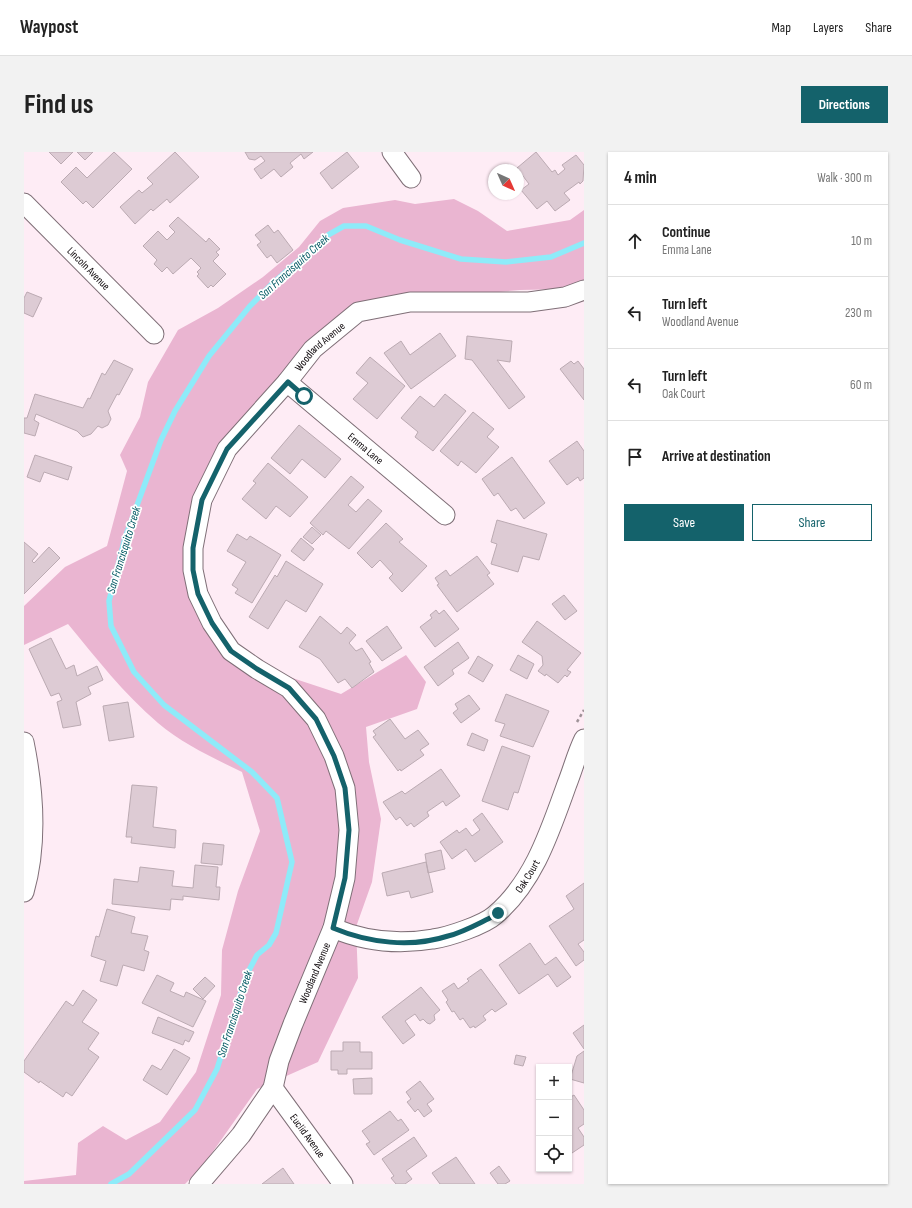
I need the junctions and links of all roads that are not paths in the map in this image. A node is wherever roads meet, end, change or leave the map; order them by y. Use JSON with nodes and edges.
{"nodes":[{"id":1,"x":392,"y":152,"type":"edge"},
{"id":2,"x":411,"y":178,"type":"dead end"},
{"id":3,"x":24,"y":203,"type":"edge"},
{"id":4,"x":584,"y":290,"type":"edge"},
{"id":5,"x":154,"y":334,"type":"dead end"},
{"id":6,"x":288,"y":382,"type":"junction"},
{"id":7,"x":445,"y":515,"type":"dead end"},
{"id":8,"x":580,"y":732,"type":"edge"},
{"id":9,"x":24,"y":742,"type":"edge"},
{"id":10,"x":24,"y":892,"type":"edge"},
{"id":11,"x":333,"y":928,"type":"junction"},
{"id":12,"x":273,"y":1088,"type":"junction"},
{"id":13,"x":199,"y":1184,"type":"edge"},
{"id":14,"x":343,"y":1184,"type":"edge"}],
"edges":[{"from":1,"to":2,"type":"street"},
{"from":3,"to":5,"type":"street","name":"Lincoln Avenue"},
{"from":4,"to":6,"type":"street","name":"Woodland Avenue"},
{"from":6,"to":7,"type":"street","name":"Emma Lane"},
{"from":6,"to":11,"type":"street","name":"Woodland Avenue"},
{"from":8,"to":11,"type":"street","name":"Oak Court"},
{"from":9,"to":10,"type":"street"},
{"from":11,"to":12,"type":"street","name":"Woodland Avenue"},
{"from":12,"to":13,"type":"street","name":"Woodland Avenue"},
{"from":12,"to":14,"type":"street","name":"Euclid Avenue"}]}
